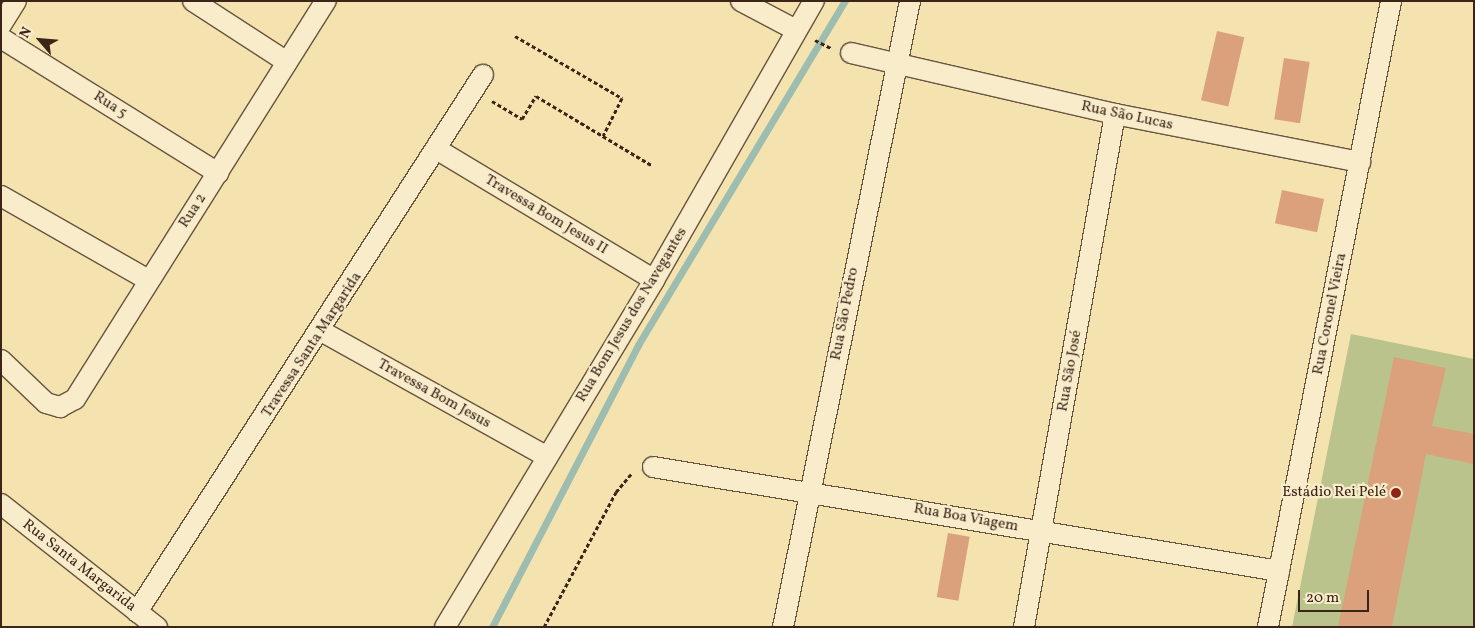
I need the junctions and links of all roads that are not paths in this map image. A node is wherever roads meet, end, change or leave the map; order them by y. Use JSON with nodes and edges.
{"nodes":[{"id":1,"x":16,"y":1,"type":"edge"},
{"id":2,"x":193,"y":1,"type":"edge"},
{"id":3,"x":326,"y":1,"type":"edge"},
{"id":4,"x":741,"y":1,"type":"edge"},
{"id":5,"x":814,"y":1,"type":"edge"},
{"id":6,"x":910,"y":1,"type":"edge"},
{"id":7,"x":1391,"y":1,"type":"edge"},
{"id":8,"x":1,"y":25,"type":"edge"},
{"id":9,"x":804,"y":34,"type":"junction"},
{"id":10,"x":1,"y":38,"type":"edge"},
{"id":11,"x":844,"y":52,"type":"road end"},
{"id":12,"x":895,"y":61,"type":"junction"},
{"id":13,"x":288,"y":62,"type":"junction"},
{"id":14,"x":478,"y":83,"type":"road end"},
{"id":15,"x":1115,"y":114,"type":"junction"},
{"id":16,"x":438,"y":150,"type":"junction"},
{"id":17,"x":1360,"y":162,"type":"junction"},
{"id":18,"x":218,"y":173,"type":"junction"},
{"id":19,"x":1,"y":196,"type":"edge"},
{"id":20,"x":148,"y":280,"type":"junction"},
{"id":21,"x":654,"y":280,"type":"junction"},
{"id":22,"x":321,"y":331,"type":"junction"},
{"id":23,"x":1,"y":360,"type":"edge"},
{"id":24,"x":547,"y":457,"type":"junction"},
{"id":25,"x":653,"y":467,"type":"road end"},
{"id":26,"x":809,"y":491,"type":"junction"},
{"id":27,"x":1,"y":504,"type":"edge"},
{"id":28,"x":1042,"y":532,"type":"junction"},
{"id":29,"x":1279,"y":571,"type":"junction"},
{"id":30,"x":137,"y":612,"type":"junction"},
{"id":31,"x":157,"y":627,"type":"edge"},
{"id":32,"x":444,"y":627,"type":"edge"},
{"id":33,"x":783,"y":627,"type":"edge"},
{"id":34,"x":1024,"y":627,"type":"edge"},
{"id":35,"x":1268,"y":627,"type":"edge"}],
"edges":[{"from":1,"to":8,"type":"street"},
{"from":2,"to":13,"type":"street"},
{"from":3,"to":13,"type":"street","name":"Rua 2"},
{"from":4,"to":9,"type":"street"},
{"from":5,"to":9,"type":"street","name":"Rua Bom Jesus dos Navegantes"},
{"from":6,"to":12,"type":"street","name":"Rua São Pedro"},
{"from":7,"to":17,"type":"street","name":"Rua Coronel Vieira"},
{"from":9,"to":21,"type":"street","name":"Rua Bom Jesus dos Navegantes"},
{"from":10,"to":18,"type":"street","name":"Rua 5"},
{"from":11,"to":12,"type":"street","name":"Rua São Lucas"},
{"from":12,"to":15,"type":"street","name":"Rua São Lucas"},
{"from":12,"to":26,"type":"street","name":"Rua São Pedro"},
{"from":13,"to":18,"type":"street","name":"Rua 2"},
{"from":14,"to":16,"type":"street","name":"Travessa Santa Margarida"},
{"from":15,"to":17,"type":"street","name":"Rua São Lucas"},
{"from":15,"to":28,"type":"street","name":"Rua São José"},
{"from":16,"to":21,"type":"street","name":"Travessa Bom Jesus II"},
{"from":16,"to":22,"type":"street","name":"Travessa Santa Margarida"},
{"from":17,"to":29,"type":"street","name":"Rua Coronel Vieira"},
{"from":18,"to":20,"type":"street","name":"Rua 2"},
{"from":19,"to":20,"type":"street"},
{"from":20,"to":23,"type":"street","name":"Rua 2"},
{"from":21,"to":24,"type":"street","name":"Rua Bom Jesus dos Navegantes"},
{"from":22,"to":24,"type":"street","name":"Travessa Bom Jesus"},
{"from":22,"to":30,"type":"street","name":"Travessa Santa Margarida"},
{"from":24,"to":32,"type":"street","name":"Rua Bom Jesus dos Navegantes"},
{"from":25,"to":26,"type":"street","name":"Rua Boa Viagem"},
{"from":26,"to":28,"type":"street","name":"Rua Boa Viagem"},
{"from":26,"to":33,"type":"street","name":"Rua São Pedro"},
{"from":27,"to":30,"type":"street","name":"Rua Santa Margarida"},
{"from":28,"to":29,"type":"street","name":"Rua Boa Viagem"},
{"from":28,"to":34,"type":"street","name":"Rua São José"},
{"from":29,"to":35,"type":"street","name":"Rua Coronel Vieira"},
{"from":30,"to":31,"type":"street","name":"Rua Santa Margarida"}]}
